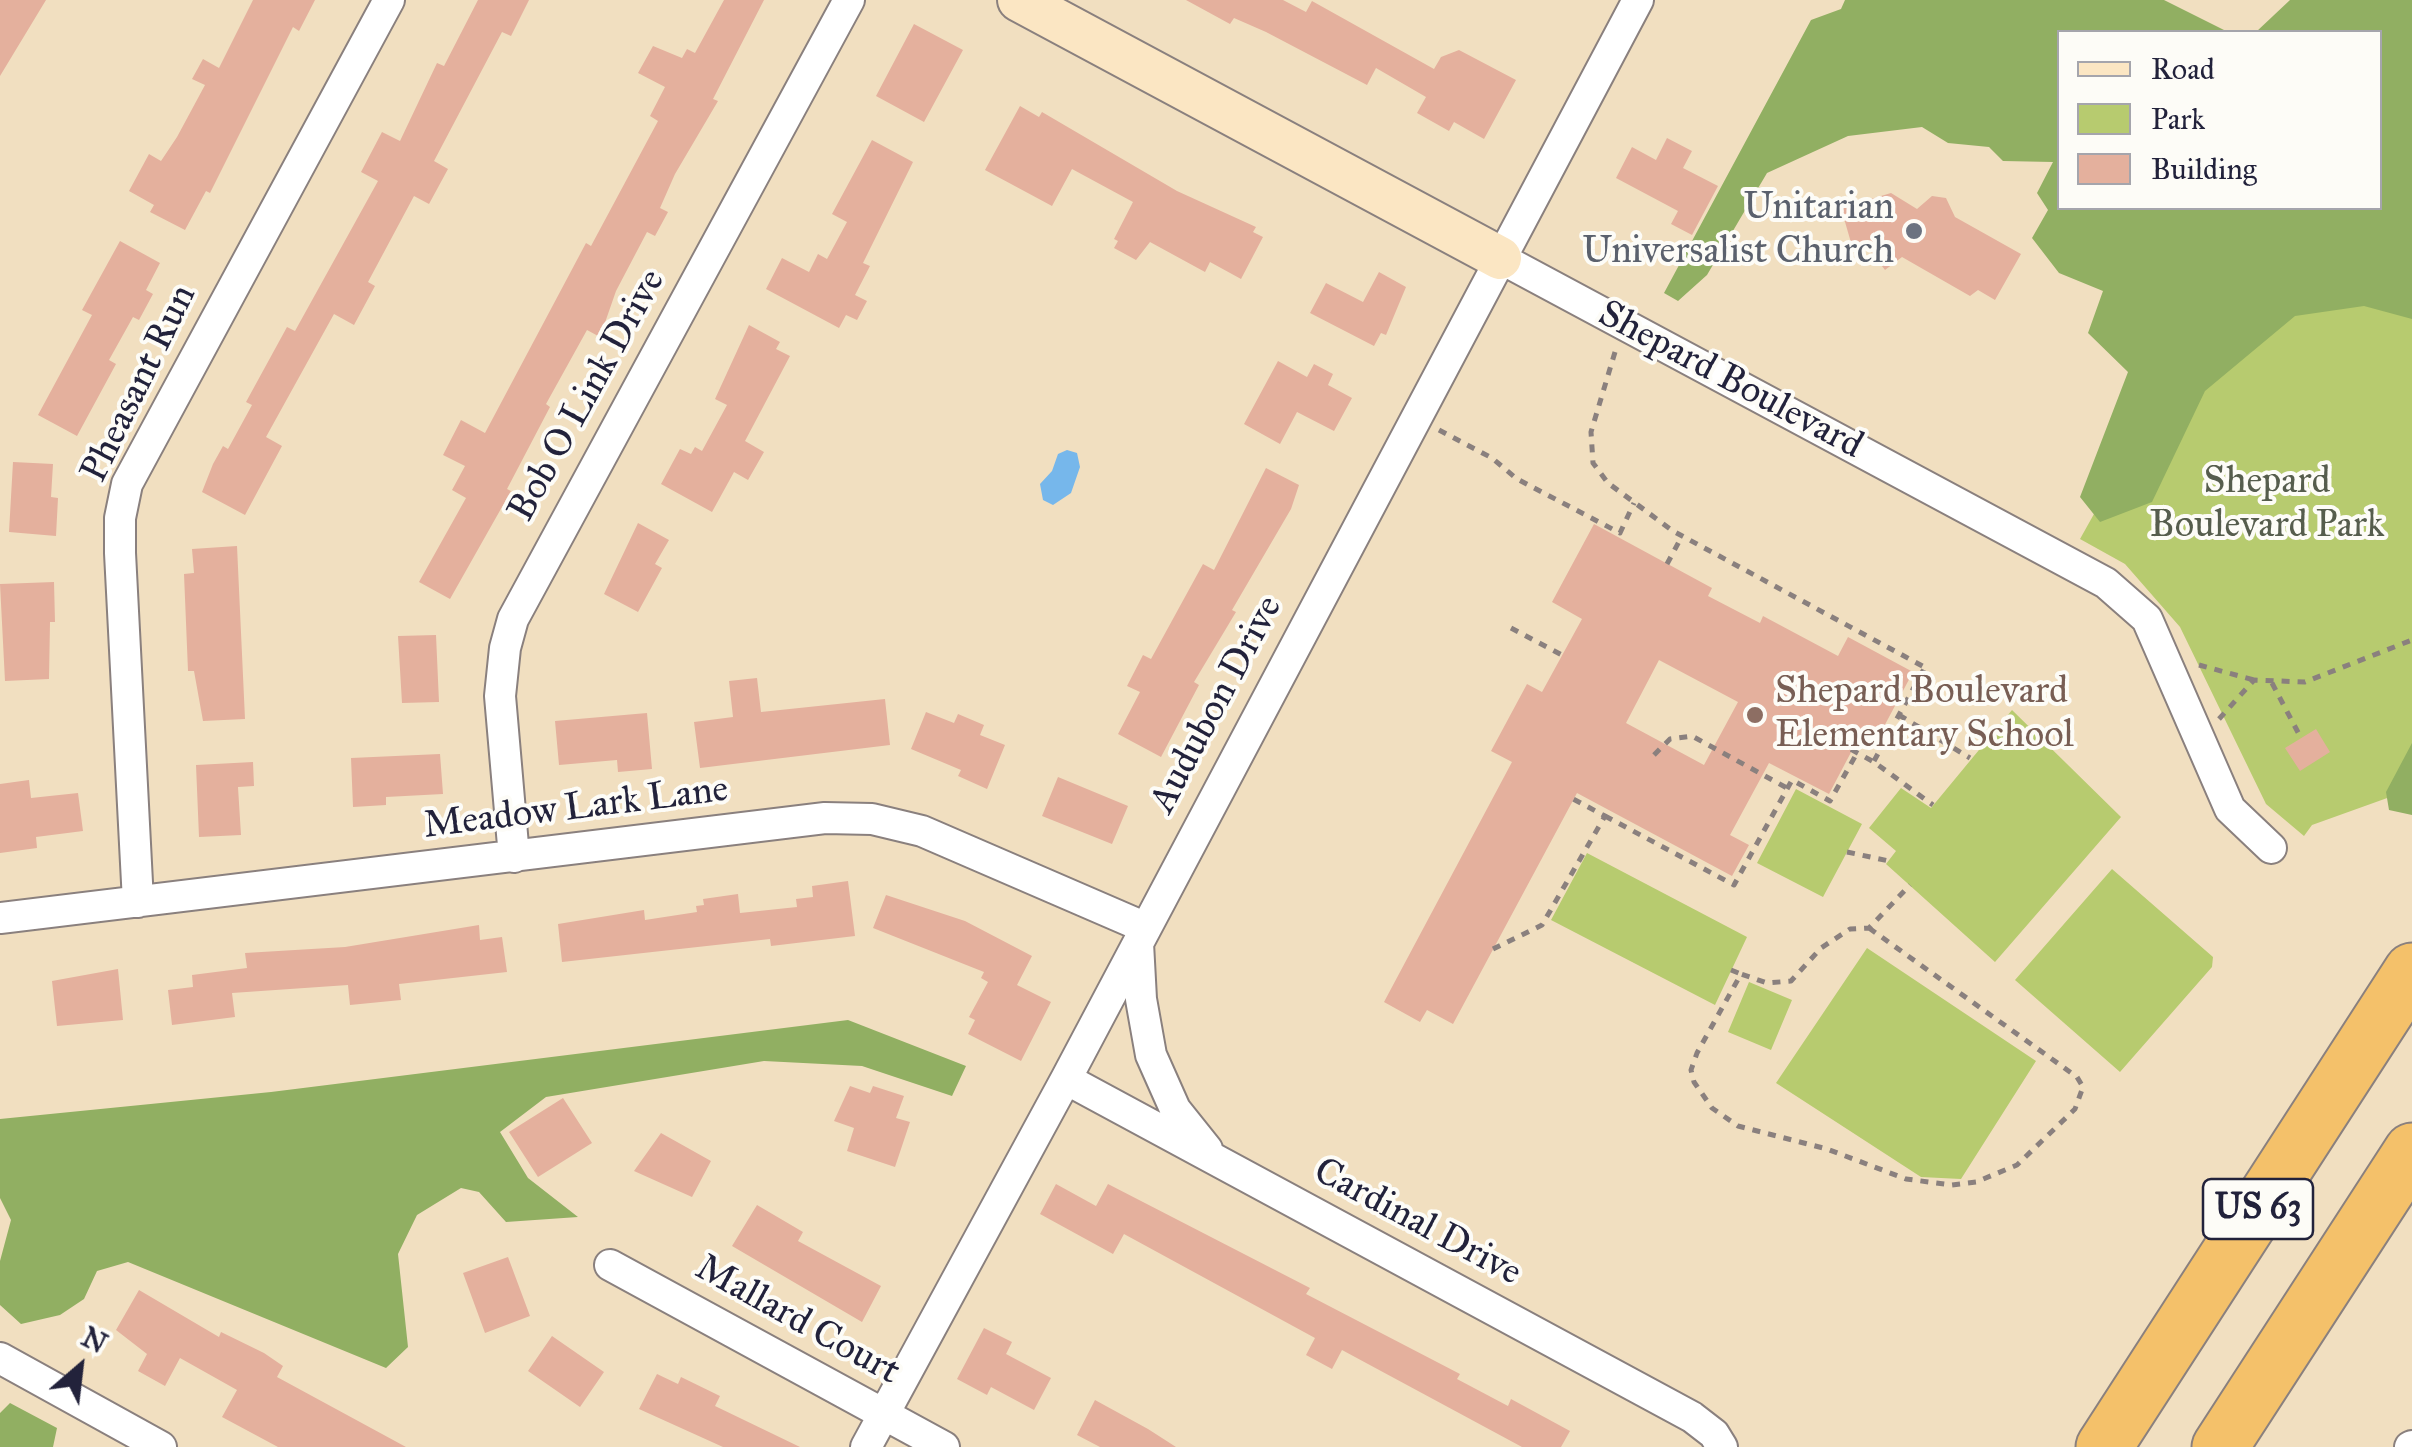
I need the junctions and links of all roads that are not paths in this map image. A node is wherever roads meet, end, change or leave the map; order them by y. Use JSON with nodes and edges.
{"nodes":[{"id":1,"x":388,"y":0,"type":"edge"},
{"id":2,"x":849,"y":0,"type":"edge"},
{"id":3,"x":1019,"y":0,"type":"edge"},
{"id":4,"x":1638,"y":0,"type":"edge"},
{"id":5,"x":1500,"y":258,"type":"junction"},
{"id":6,"x":2271,"y":848,"type":"dead end"},
{"id":7,"x":514,"y":857,"type":"junction"},
{"id":8,"x":138,"y":902,"type":"junction"},
{"id":9,"x":0,"y":918,"type":"edge"},
{"id":10,"x":1141,"y":933,"type":"junction"},
{"id":11,"x":2412,"y":972,"type":"edge"},
{"id":12,"x":1066,"y":1079,"type":"junction"},
{"id":13,"x":2412,"y":1151,"type":"edge"},
{"id":14,"x":1215,"y":1160,"type":"junction"},
{"id":15,"x":610,"y":1265,"type":"dead end"},
{"id":16,"x":0,"y":1358,"type":"edge"},
{"id":17,"x":884,"y":1414,"type":"junction"},
{"id":18,"x":2105,"y":1442,"type":"edge"},
{"id":19,"x":161,"y":1447,"type":"edge"},
{"id":20,"x":866,"y":1447,"type":"edge"},
{"id":21,"x":944,"y":1447,"type":"edge"},
{"id":22,"x":1722,"y":1447,"type":"edge"},
{"id":23,"x":2220,"y":1447,"type":"edge"}],
"edges":[{"from":1,"to":8,"type":"street","name":"Pheasant Run"},
{"from":2,"to":7,"type":"street","name":"Bob O Link Drive"},
{"from":3,"to":5,"type":"street","name":"Shepard Boulevard"},
{"from":4,"to":5,"type":"street","name":"Audubon Drive"},
{"from":5,"to":6,"type":"street","name":"Shepard Boulevard"},
{"from":5,"to":10,"type":"street","name":"Audubon Drive"},
{"from":7,"to":8,"type":"street","name":"Meadow Lark Lane"},
{"from":7,"to":10,"type":"street","name":"Meadow Lark Lane"},
{"from":8,"to":9,"type":"street","name":"Meadow Lark Lane"},
{"from":10,"to":12,"type":"street","name":"Audubon Drive"},
{"from":10,"to":14,"type":"street"},
{"from":11,"to":18,"type":"highway","number":"US 63"},
{"from":12,"to":14,"type":"street","name":"Cardinal Drive"},
{"from":12,"to":17,"type":"street","name":"Audubon Drive"},
{"from":13,"to":23,"type":"highway","number":"US 63"},
{"from":14,"to":22,"type":"street","name":"Cardinal Drive"},
{"from":15,"to":17,"type":"street","name":"Mallard Court"},
{"from":16,"to":19,"type":"street"},
{"from":17,"to":20,"type":"street","name":"Audubon Drive"},
{"from":17,"to":21,"type":"street","name":"Mallard Court"}]}
